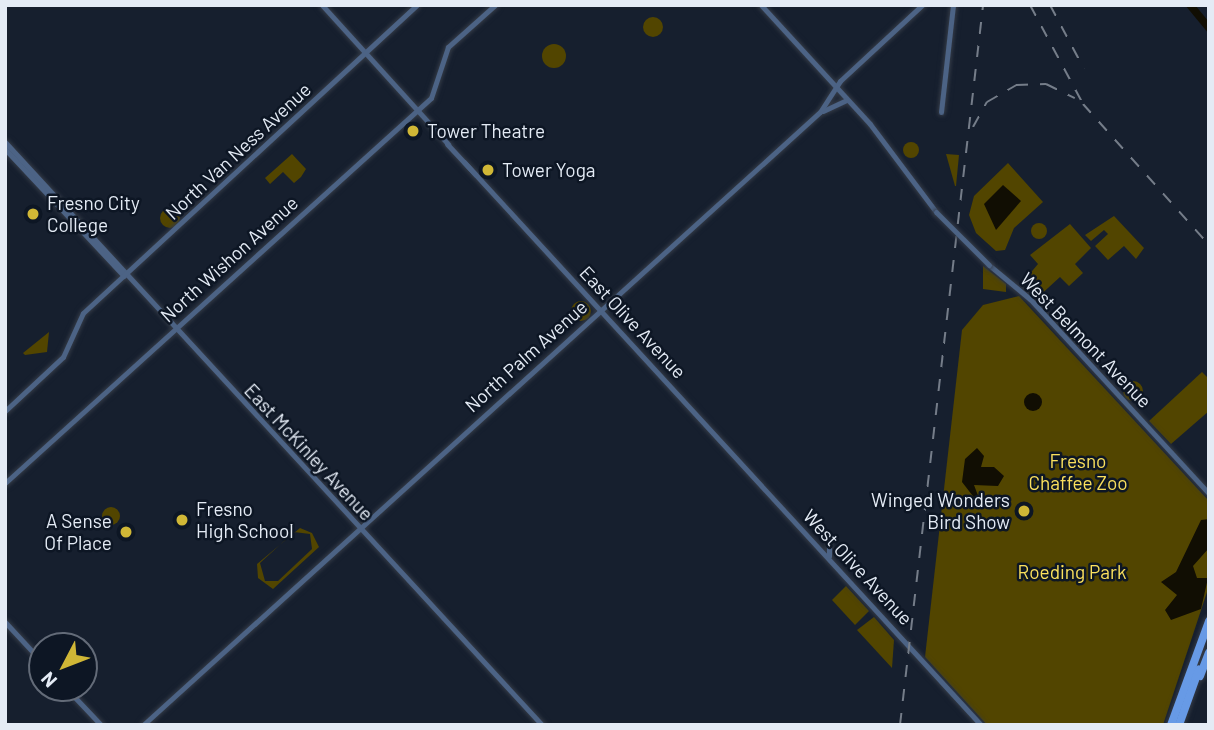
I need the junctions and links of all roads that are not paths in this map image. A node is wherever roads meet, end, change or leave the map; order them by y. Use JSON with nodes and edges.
{"nodes":[{"id":1,"x":322,"y":5,"type":"edge"},
{"id":2,"x":417,"y":5,"type":"edge"},
{"id":3,"x":495,"y":5,"type":"edge"},
{"id":4,"x":761,"y":5,"type":"edge"},
{"id":5,"x":922,"y":5,"type":"edge"},
{"id":6,"x":953,"y":5,"type":"edge"},
{"id":7,"x":365,"y":52,"type":"junction"},
{"id":8,"x":835,"y":87,"type":"junction"},
{"id":9,"x":847,"y":100,"type":"junction"},
{"id":10,"x":417,"y":110,"type":"junction"},
{"id":11,"x":941,"y":112,"type":"dead end"},
{"id":12,"x":820,"y":113,"type":"junction"},
{"id":13,"x":5,"y":142,"type":"edge"},
{"id":14,"x":5,"y":149,"type":"edge"},
{"id":15,"x":57,"y":204,"type":"junction"},
{"id":16,"x":72,"y":214,"type":"junction"},
{"id":17,"x":125,"y":275,"type":"junction"},
{"id":18,"x":600,"y":311,"type":"junction"},
{"id":19,"x":175,"y":329,"type":"junction"},
{"id":20,"x":5,"y":411,"type":"edge"},
{"id":21,"x":710,"y":430,"type":"joint"},
{"id":22,"x":5,"y":483,"type":"edge"},
{"id":23,"x":1209,"y":494,"type":"edge"},
{"id":24,"x":359,"y":529,"type":"junction"},
{"id":25,"x":829,"y":543,"type":"dead end"},
{"id":26,"x":834,"y":564,"type":"junction"},
{"id":27,"x":1209,"y":612,"type":"edge"},
{"id":28,"x":5,"y":622,"type":"edge"},
{"id":29,"x":1207,"y":626,"type":"edge"},
{"id":30,"x":1209,"y":640,"type":"edge"},
{"id":31,"x":28,"y":647,"type":"edge"},
{"id":32,"x":1209,"y":653,"type":"edge"},
{"id":33,"x":79,"y":702,"type":"edge"},
{"id":34,"x":1180,"y":721,"type":"edge"},
{"id":35,"x":101,"y":725,"type":"edge"},
{"id":36,"x":143,"y":725,"type":"edge"},
{"id":37,"x":542,"y":725,"type":"edge"},
{"id":38,"x":981,"y":725,"type":"edge"},
{"id":39,"x":1170,"y":725,"type":"edge"}],
"edges":[{"from":1,"to":7,"type":"main road","name":"East Olive Avenue"},
{"from":2,"to":7,"type":"main road","name":"North Van Ness Avenue"},
{"from":3,"to":10,"type":"main road","name":"North Wishon Avenue"},
{"from":4,"to":8,"type":"main road","name":"West Belmont Avenue"},
{"from":5,"to":8,"type":"main road","name":"North Palm Avenue"},
{"from":6,"to":11,"type":"main road"},
{"from":7,"to":10,"type":"main road","name":"East Olive Avenue"},
{"from":7,"to":17,"type":"main road","name":"North Van Ness Avenue"},
{"from":8,"to":9,"type":"main road","name":"West Belmont Avenue"},
{"from":8,"to":12,"type":"main road","name":"North Palm Avenue"},
{"from":9,"to":12,"type":"main road"},
{"from":9,"to":23,"type":"main road","name":"West Belmont Avenue","bridge":true},
{"from":10,"to":18,"type":"main road","name":"East Olive Avenue"},
{"from":10,"to":19,"type":"main road","name":"North Wishon Avenue"},
{"from":12,"to":18,"type":"main road","name":"North Palm Avenue"},
{"from":13,"to":16,"type":"main road","name":"East McKinley Avenue"},
{"from":14,"to":15,"type":"main road","name":"East McKinley Avenue"},
{"from":15,"to":16,"type":"main road"},
{"from":15,"to":17,"type":"main road","name":"East McKinley Avenue"},
{"from":16,"to":17,"type":"main road","name":"East McKinley Avenue"},
{"from":17,"to":19,"type":"main road","name":"East McKinley Avenue"},
{"from":17,"to":20,"type":"main road","name":"North Van Ness Avenue"},
{"from":18,"to":21,"type":"main road","name":"East Olive Avenue"},
{"from":18,"to":24,"type":"main road","name":"North Palm Avenue"},
{"from":19,"to":22,"type":"main road","name":"North Wishon Avenue"},
{"from":19,"to":24,"type":"main road","name":"East McKinley Avenue"},
{"from":21,"to":26,"type":"main road","name":"West Olive Avenue"},
{"from":24,"to":36,"type":"main road","name":"North Palm Avenue"},
{"from":24,"to":37,"type":"main road","name":"East McKinley Avenue"},
{"from":25,"to":26,"type":"main road"},
{"from":26,"to":38,"type":"main road","name":"West Olive Avenue"},
{"from":27,"to":29,"type":"highway"},
{"from":28,"to":31,"type":"main road"},
{"from":29,"to":39,"type":"highway"},
{"from":30,"to":34,"type":"highway"},
{"from":32,"to":34,"type":"highway"},
{"from":33,"to":35,"type":"main road"}]}
